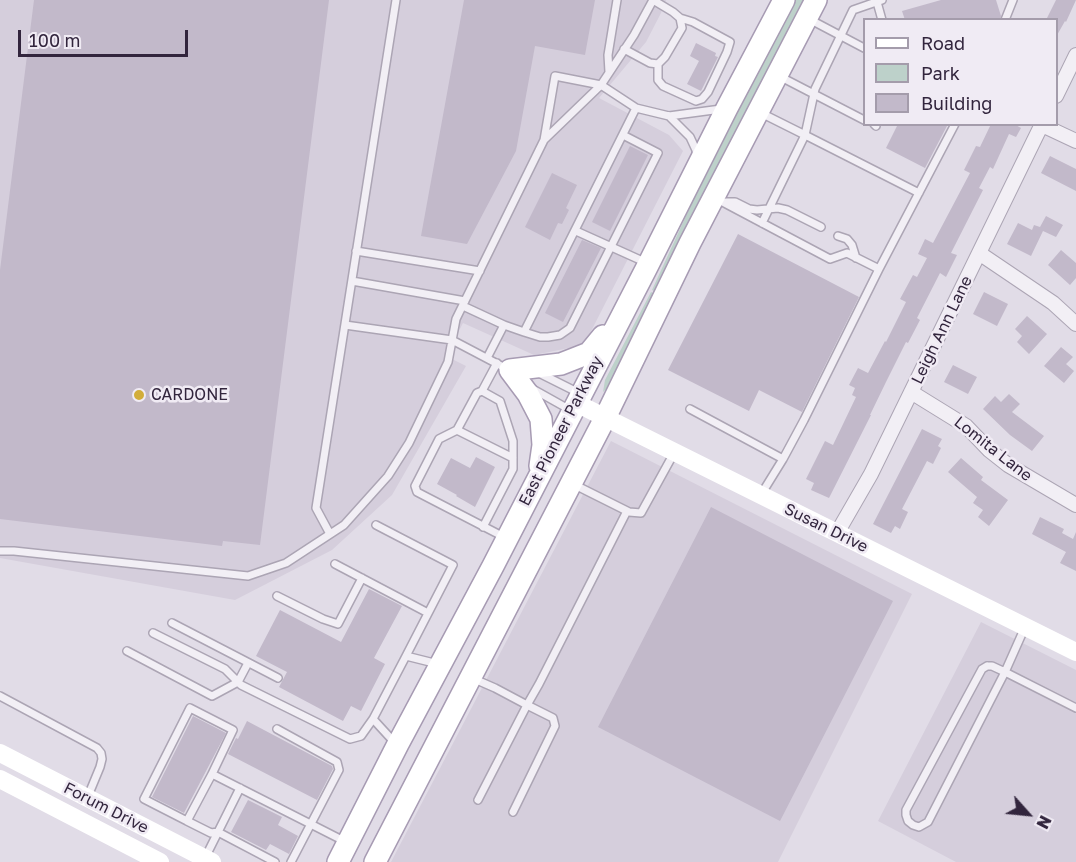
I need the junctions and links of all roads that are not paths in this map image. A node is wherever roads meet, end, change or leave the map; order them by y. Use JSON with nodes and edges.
{"nodes":[{"id":1,"x":396,"y":0,"type":"edge"},
{"id":2,"x":617,"y":0,"type":"edge"},
{"id":3,"x":653,"y":0,"type":"edge"},
{"id":4,"x":784,"y":0,"type":"edge"},
{"id":5,"x":1013,"y":0,"type":"edge"},
{"id":6,"x":880,"y":1,"type":"edge"},
{"id":7,"x":811,"y":9,"type":"edge"},
{"id":8,"x":680,"y":18,"type":"junction"},
{"id":9,"x":882,"y":18,"type":"edge"},
{"id":10,"x":1006,"y":18,"type":"edge"},
{"id":11,"x":840,"y":36,"type":"junction"},
{"id":12,"x":863,"y":48,"type":"edge"},
{"id":13,"x":624,"y":49,"type":"junction"},
{"id":14,"x":1076,"y":56,"type":"edge"},
{"id":15,"x":658,"y":64,"type":"junction"},
{"id":16,"x":609,"y":73,"type":"junction"},
{"id":17,"x":776,"y":75,"type":"junction"},
{"id":18,"x":601,"y":85,"type":"junction"},
{"id":19,"x":1058,"y":92,"type":"edge"},
{"id":20,"x":814,"y":94,"type":"junction"},
{"id":21,"x":636,"y":108,"type":"junction"},
{"id":22,"x":727,"y":108,"type":"junction"},
{"id":23,"x":758,"y":111,"type":"junction"},
{"id":24,"x":669,"y":116,"type":"junction"},
{"id":25,"x":863,"y":119,"type":"edge"},
{"id":26,"x":954,"y":126,"type":"edge"},
{"id":27,"x":1042,"y":126,"type":"edge"},
{"id":28,"x":1044,"y":126,"type":"edge"},
{"id":29,"x":623,"y":135,"type":"junction"},
{"id":30,"x":805,"y":135,"type":"junction"},
{"id":31,"x":544,"y":140,"type":"junction"},
{"id":32,"x":1076,"y":141,"type":"edge"},
{"id":33,"x":697,"y":166,"type":"junction"},
{"id":34,"x":919,"y":193,"type":"junction"},
{"id":35,"x":718,"y":200,"type":"junction"},
{"id":36,"x":769,"y":209,"type":"junction"},
{"id":37,"x":762,"y":223,"type":"junction"},
{"id":38,"x":821,"y":227,"type":"dead end"},
{"id":39,"x":576,"y":231,"type":"junction"},
{"id":40,"x":838,"y":236,"type":"dead end"},
{"id":41,"x":611,"y":246,"type":"junction"},
{"id":42,"x":356,"y":251,"type":"junction"},
{"id":43,"x":979,"y":253,"type":"junction"},
{"id":44,"x":856,"y":258,"type":"junction"},
{"id":45,"x":649,"y":263,"type":"junction"},
{"id":46,"x":879,"y":269,"type":"junction"},
{"id":47,"x":480,"y":270,"type":"junction"},
{"id":48,"x":352,"y":281,"type":"junction"},
{"id":49,"x":464,"y":303,"type":"junction"},
{"id":50,"x":627,"y":304,"type":"junction"},
{"id":51,"x":1076,"y":324,"type":"edge"},
{"id":52,"x":345,"y":325,"type":"junction"},
{"id":53,"x":504,"y":325,"type":"junction"},
{"id":54,"x":524,"y":332,"type":"junction"},
{"id":55,"x":452,"y":340,"type":"junction"},
{"id":56,"x":487,"y":358,"type":"junction"},
{"id":57,"x":504,"y":367,"type":"junction"},
{"id":58,"x":482,"y":391,"type":"junction"},
{"id":59,"x":911,"y":392,"type":"junction"},
{"id":60,"x":576,"y":403,"type":"junction"},
{"id":61,"x":690,"y":409,"type":"dead end"},
{"id":62,"x":605,"y":418,"type":"junction"},
{"id":63,"x":458,"y":430,"type":"junction"},
{"id":64,"x":674,"y":453,"type":"junction"},
{"id":65,"x":513,"y":458,"type":"junction"},
{"id":66,"x":783,"y":459,"type":"junction"},
{"id":67,"x":539,"y":475,"type":"junction"},
{"id":68,"x":571,"y":483,"type":"junction"},
{"id":69,"x":760,"y":495,"type":"junction"},
{"id":70,"x":1076,"y":505,"type":"edge"},
{"id":71,"x":627,"y":511,"type":"junction"},
{"id":72,"x":376,"y":525,"type":"dead end"},
{"id":73,"x":483,"y":527,"type":"junction"},
{"id":74,"x":837,"y":533,"type":"junction"},
{"id":75,"x":330,"y":534,"type":"junction"},
{"id":76,"x":506,"y":539,"type":"junction"},
{"id":77,"x":0,"y":551,"type":"edge"},
{"id":78,"x":334,"y":564,"type":"dead end"},
{"id":79,"x":362,"y":578,"type":"junction"},
{"id":80,"x":277,"y":596,"type":"dead end"},
{"id":81,"x":428,"y":613,"type":"junction"},
{"id":82,"x":172,"y":623,"type":"dead end"},
{"id":83,"x":1025,"y":627,"type":"junction"},
{"id":84,"x":153,"y":633,"type":"dead end"},
{"id":85,"x":127,"y":651,"type":"dead end"},
{"id":86,"x":1076,"y":652,"type":"edge"},
{"id":87,"x":406,"y":656,"type":"junction"},
{"id":88,"x":248,"y":663,"type":"junction"},
{"id":89,"x":440,"y":664,"type":"junction"},
{"id":90,"x":1005,"y":672,"type":"junction"},
{"id":91,"x":278,"y":678,"type":"dead end"},
{"id":92,"x":470,"y":678,"type":"junction"},
{"id":93,"x":238,"y":682,"type":"junction"},
{"id":94,"x":0,"y":696,"type":"edge"},
{"id":95,"x":527,"y":705,"type":"junction"},
{"id":96,"x":1076,"y":708,"type":"edge"},
{"id":97,"x":374,"y":719,"type":"junction"},
{"id":98,"x":276,"y":729,"type":"dead end"},
{"id":99,"x":397,"y":746,"type":"junction"},
{"id":100,"x":0,"y":753,"type":"edge"},
{"id":101,"x":212,"y":774,"type":"junction"},
{"id":102,"x":0,"y":779,"type":"edge"},
{"id":103,"x":240,"y":788,"type":"junction"},
{"id":104,"x":87,"y":798,"type":"junction"},
{"id":105,"x":478,"y":800,"type":"dead end"},
{"id":106,"x":513,"y":812,"type":"dead end"},
{"id":107,"x":128,"y":819,"type":"junction"},
{"id":108,"x":188,"y":821,"type":"junction"},
{"id":109,"x":311,"y":825,"type":"junction"},
{"id":110,"x":218,"y":832,"type":"junction"},
{"id":111,"x":117,"y":840,"type":"junction"},
{"id":112,"x":343,"y":853,"type":"edge"},
{"id":113,"x":208,"y":860,"type":"edge"},
{"id":114,"x":160,"y":862,"type":"edge"},
{"id":115,"x":276,"y":862,"type":"edge"},
{"id":116,"x":291,"y":862,"type":"edge"},
{"id":117,"x":375,"y":862,"type":"edge"}],
"edges":[{"from":1,"to":42,"type":"lane"},
{"from":2,"to":16,"type":"lane"},
{"from":3,"to":8,"type":"lane"},
{"from":3,"to":13,"type":"lane"},
{"from":4,"to":22,"type":"main road","name":"East Pioneer Parkway"},
{"from":5,"to":10,"type":"lane"},
{"from":6,"to":9,"type":"lane"},
{"from":6,"to":11,"type":"lane"},
{"from":7,"to":11,"type":"lane"},
{"from":7,"to":17,"type":"main road","name":"East Pioneer Parkway"},
{"from":8,"to":15,"type":"lane"},
{"from":8,"to":15,"type":"lane"},
{"from":11,"to":12,"type":"lane"},
{"from":11,"to":20,"type":"lane"},
{"from":13,"to":15,"type":"lane"},
{"from":13,"to":16,"type":"lane"},
{"from":14,"to":19,"type":"street"},
{"from":16,"to":18,"type":"lane"},
{"from":17,"to":20,"type":"lane"},
{"from":17,"to":23,"type":"main road","name":"East Pioneer Parkway"},
{"from":18,"to":21,"type":"lane"},
{"from":18,"to":31,"type":"lane"},
{"from":18,"to":31,"type":"lane"},
{"from":20,"to":25,"type":"lane"},
{"from":20,"to":30,"type":"lane"},
{"from":21,"to":24,"type":"lane"},
{"from":21,"to":29,"type":"lane"},
{"from":22,"to":24,"type":"lane"},
{"from":22,"to":33,"type":"main road","name":"East Pioneer Parkway"},
{"from":23,"to":30,"type":"lane"},
{"from":23,"to":35,"type":"main road","name":"East Pioneer Parkway"},
{"from":24,"to":33,"type":"lane"},
{"from":26,"to":34,"type":"lane"},
{"from":27,"to":43,"type":"street","name":"Leigh Ann Lane"},
{"from":28,"to":32,"type":"street"},
{"from":29,"to":39,"type":"lane"},
{"from":29,"to":41,"type":"lane"},
{"from":30,"to":34,"type":"lane"},
{"from":30,"to":36,"type":"lane"},
{"from":31,"to":47,"type":"lane"},
{"from":33,"to":45,"type":"main road","name":"East Pioneer Parkway"},
{"from":34,"to":46,"type":"lane"},
{"from":35,"to":36,"type":"lane"},
{"from":35,"to":37,"type":"lane"},
{"from":35,"to":62,"type":"main road","name":"East Pioneer Parkway"},
{"from":36,"to":37,"type":"lane"},
{"from":36,"to":38,"type":"lane"},
{"from":37,"to":44,"type":"lane"},
{"from":39,"to":41,"type":"lane"},
{"from":39,"to":54,"type":"lane"},
{"from":40,"to":44,"type":"lane"},
{"from":41,"to":45,"type":"lane"},
{"from":41,"to":54,"type":"lane"},
{"from":42,"to":47,"type":"lane"},
{"from":42,"to":48,"type":"lane"},
{"from":43,"to":51,"type":"street"},
{"from":43,"to":59,"type":"street","name":"Leigh Ann Lane"},
{"from":44,"to":46,"type":"lane"},
{"from":45,"to":50,"type":"main road","name":"East Pioneer Parkway"},
{"from":46,"to":66,"type":"lane"},
{"from":47,"to":49,"type":"lane"},
{"from":48,"to":49,"type":"lane"},
{"from":48,"to":52,"type":"lane"},
{"from":49,"to":53,"type":"lane"},
{"from":49,"to":55,"type":"lane"},
{"from":50,"to":57,"type":"main road"},
{"from":50,"to":60,"type":"main road","name":"East Pioneer Parkway"},
{"from":52,"to":55,"type":"lane"},
{"from":52,"to":75,"type":"lane"},
{"from":53,"to":54,"type":"lane"},
{"from":53,"to":56,"type":"lane"},
{"from":55,"to":56,"type":"lane"},
{"from":55,"to":75,"type":"lane"},
{"from":56,"to":57,"type":"lane"},
{"from":57,"to":58,"type":"lane"},
{"from":57,"to":60,"type":"lane"},
{"from":57,"to":60,"type":"lane"},
{"from":57,"to":67,"type":"main road"},
{"from":58,"to":63,"type":"lane"},
{"from":58,"to":65,"type":"lane"},
{"from":59,"to":70,"type":"street","name":"Lomita Lane"},
{"from":59,"to":74,"type":"street","name":"Leigh Ann Lane"},
{"from":60,"to":62,"type":"street","name":"Susan Drive"},
{"from":60,"to":67,"type":"main road","name":"East Pioneer Parkway"},
{"from":61,"to":66,"type":"lane"},
{"from":62,"to":64,"type":"street","name":"Susan Drive"},
{"from":62,"to":68,"type":"main road","name":"East Pioneer Parkway"},
{"from":63,"to":65,"type":"lane"},
{"from":63,"to":73,"type":"lane"},
{"from":64,"to":69,"type":"street","name":"Susan Drive"},
{"from":64,"to":71,"type":"lane"},
{"from":65,"to":73,"type":"lane"},
{"from":66,"to":69,"type":"lane"},
{"from":67,"to":76,"type":"main road","name":"East Pioneer Parkway"},
{"from":68,"to":71,"type":"lane"},
{"from":68,"to":92,"type":"main road","name":"East Pioneer Parkway"},
{"from":69,"to":74,"type":"street","name":"Susan Drive"},
{"from":71,"to":95,"type":"lane"},
{"from":72,"to":81,"type":"lane"},
{"from":73,"to":76,"type":"lane"},
{"from":74,"to":83,"type":"street","name":"Susan Drive"},
{"from":75,"to":77,"type":"lane"},
{"from":76,"to":89,"type":"main road","name":"East Pioneer Parkway"},
{"from":78,"to":79,"type":"lane"},
{"from":79,"to":80,"type":"lane"},
{"from":79,"to":81,"type":"lane"},
{"from":81,"to":87,"type":"lane"},
{"from":82,"to":88,"type":"lane"},
{"from":83,"to":86,"type":"street","name":"Susan Drive"},
{"from":83,"to":90,"type":"lane"},
{"from":84,"to":93,"type":"lane"},
{"from":85,"to":93,"type":"lane"},
{"from":87,"to":89,"type":"lane"},
{"from":87,"to":97,"type":"lane"},
{"from":88,"to":91,"type":"lane"},
{"from":88,"to":93,"type":"lane"},
{"from":89,"to":99,"type":"main road","name":"East Pioneer Parkway"},
{"from":90,"to":90,"type":"lane"},
{"from":90,"to":96,"type":"lane"},
{"from":92,"to":95,"type":"lane"},
{"from":92,"to":117,"type":"main road","name":"East Pioneer Parkway"},
{"from":93,"to":97,"type":"lane"},
{"from":94,"to":104,"type":"lane"},
{"from":95,"to":105,"type":"lane"},
{"from":95,"to":106,"type":"lane"},
{"from":97,"to":99,"type":"lane"},
{"from":98,"to":109,"type":"lane"},
{"from":99,"to":112,"type":"main road","name":"East Pioneer Parkway"},
{"from":100,"to":104,"type":"street","name":"Forum Drive"},
{"from":101,"to":103,"type":"lane"},
{"from":101,"to":108,"type":"lane"},
{"from":101,"to":108,"type":"lane"},
{"from":102,"to":111,"type":"street","name":"Forum Drive"},
{"from":103,"to":109,"type":"lane"},
{"from":103,"to":110,"type":"lane"},
{"from":104,"to":107,"type":"street","name":"Forum Drive"},
{"from":107,"to":111,"type":"street"},
{"from":107,"to":113,"type":"street","name":"Forum Drive"},
{"from":108,"to":110,"type":"lane"},
{"from":109,"to":112,"type":"lane"},
{"from":109,"to":116,"type":"lane"},
{"from":110,"to":113,"type":"lane"},
{"from":110,"to":115,"type":"lane"},
{"from":111,"to":114,"type":"street","name":"Forum Drive"}]}
